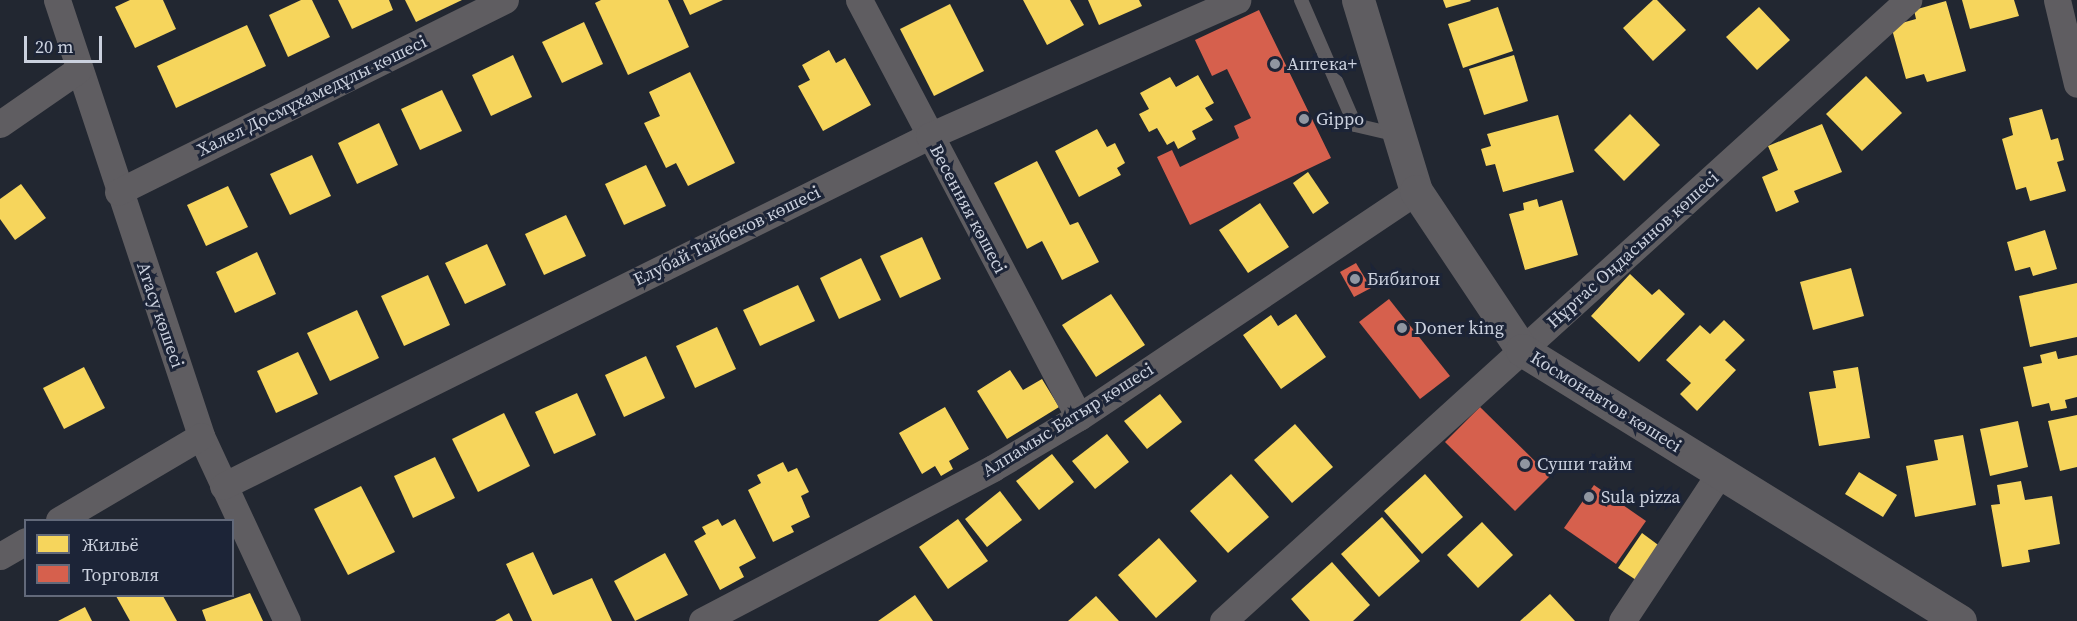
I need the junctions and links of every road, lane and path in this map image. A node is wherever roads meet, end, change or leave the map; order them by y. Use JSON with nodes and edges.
{"nodes":[{"id":1,"x":57,"y":0,"type":"edge"},
{"id":2,"x":506,"y":0,"type":"edge"},
{"id":3,"x":859,"y":0,"type":"edge"},
{"id":4,"x":1237,"y":0,"type":"edge"},
{"id":5,"x":1301,"y":0,"type":"edge"},
{"id":6,"x":1358,"y":0,"type":"edge"},
{"id":7,"x":1908,"y":0,"type":"edge"},
{"id":8,"x":2057,"y":0,"type":"edge"},
{"id":9,"x":78,"y":70,"type":"junction"},
{"id":10,"x":2077,"y":84,"type":"edge"},
{"id":11,"x":0,"y":124,"type":"edge"},
{"id":12,"x":929,"y":136,"type":"junction"},
{"id":13,"x":1399,"y":136,"type":"junction"},
{"id":14,"x":1416,"y":191,"type":"junction"},
{"id":15,"x":118,"y":192,"type":"junction"},
{"id":16,"x":1522,"y":350,"type":"junction"},
{"id":17,"x":1079,"y":417,"type":"junction"},
{"id":18,"x":201,"y":436,"type":"junction"},
{"id":19,"x":1720,"y":473,"type":"junction"},
{"id":20,"x":224,"y":486,"type":"junction"},
{"id":21,"x":61,"y":519,"type":"edge"},
{"id":22,"x":24,"y":542,"type":"edge"},
{"id":23,"x":0,"y":556,"type":"edge"},
{"id":24,"x":287,"y":621,"type":"edge"},
{"id":25,"x":702,"y":621,"type":"edge"},
{"id":26,"x":1223,"y":621,"type":"edge"},
{"id":27,"x":1622,"y":621,"type":"edge"},
{"id":28,"x":1960,"y":621,"type":"edge"}],
"edges":[{"from":1,"to":9,"type":"street","name":"Атасу көшесі"},
{"from":2,"to":15,"type":"street","name":"Халел Досмұхамедұлы көшесі"},
{"from":3,"to":12,"type":"street","name":"Весенняя көшесі"},
{"from":4,"to":12,"type":"street","name":"Елубай Тайбеков көшесі"},
{"from":5,"to":13,"type":"lane"},
{"from":6,"to":13,"type":"street","name":"Космонавтов көшесі"},
{"from":7,"to":16,"type":"street","name":"Нұртас Оңдасынов көшесі"},
{"from":8,"to":10,"type":"street"},
{"from":9,"to":11,"type":"street"},
{"from":9,"to":15,"type":"street","name":"Атасу көшесі"},
{"from":12,"to":17,"type":"street","name":"Весенняя көшесі"},
{"from":12,"to":20,"type":"street","name":"Елубай Тайбеков көшесі"},
{"from":13,"to":14,"type":"street","name":"Космонавтов көшесі"},
{"from":14,"to":16,"type":"street","name":"Космонавтов көшесі"},
{"from":14,"to":17,"type":"street","name":"Алпамыс Батыр көшесі"},
{"from":15,"to":18,"type":"street","name":"Атасу көшесі"},
{"from":16,"to":19,"type":"street","name":"Космонавтов көшесі"},
{"from":16,"to":26,"type":"street","name":"Нұртас Оңдасынов көшесі"},
{"from":17,"to":25,"type":"street","name":"Алпамыс Батыр көшесі"},
{"from":18,"to":20,"type":"street","name":"Атасу көшесі"},
{"from":18,"to":21,"type":"street"},
{"from":19,"to":27,"type":"street"},
{"from":19,"to":28,"type":"street","name":"Космонавтов көшесі"},
{"from":20,"to":24,"type":"street","name":"Атасу көшесі"},
{"from":22,"to":23,"type":"street"}]}
